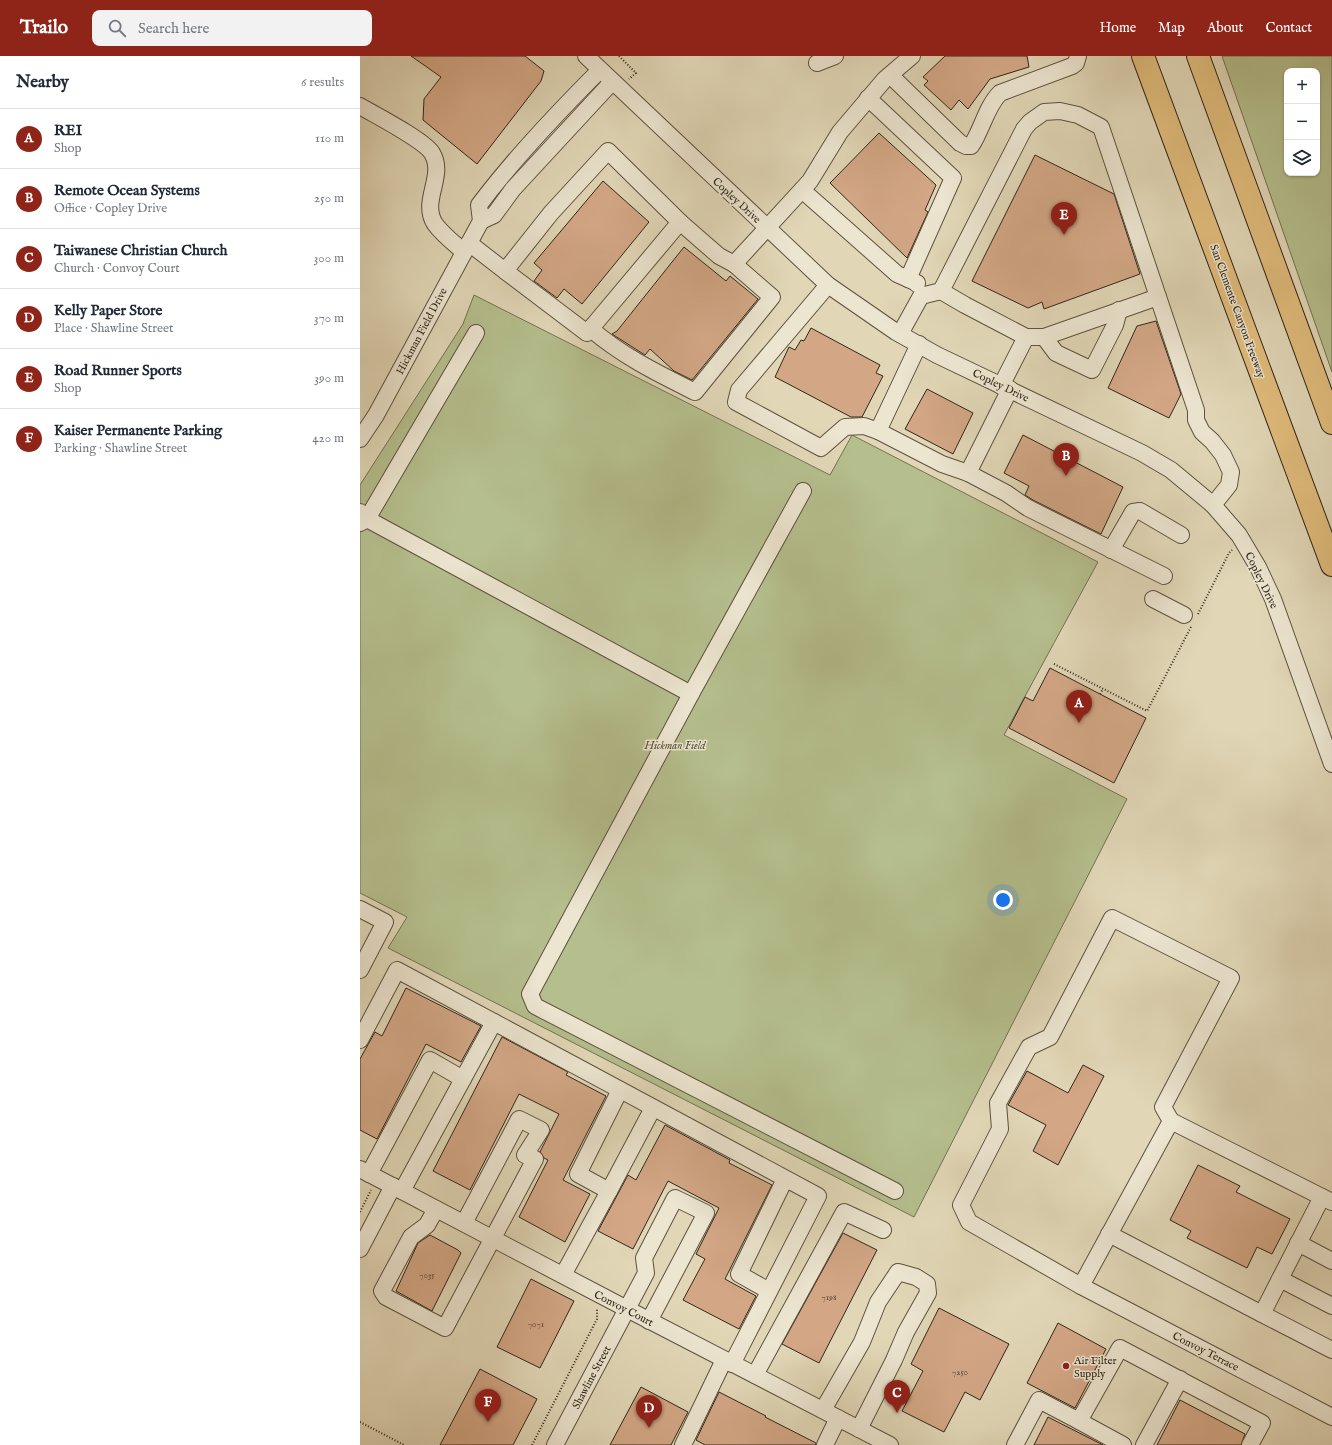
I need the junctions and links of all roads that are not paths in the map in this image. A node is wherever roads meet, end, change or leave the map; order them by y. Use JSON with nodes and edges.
{"nodes":[{"id":1,"x":586,"y":56,"type":"edge"},
{"id":2,"x":835,"y":56,"type":"edge"},
{"id":3,"x":912,"y":56,"type":"edge"},
{"id":4,"x":1078,"y":56,"type":"edge"},
{"id":5,"x":1144,"y":56,"type":"edge"},
{"id":6,"x":1198,"y":56,"type":"edge"},
{"id":7,"x":817,"y":63,"type":"dead end"},
{"id":8,"x":600,"y":70,"type":"junction"},
{"id":9,"x":890,"y":75,"type":"junction"},
{"id":10,"x":612,"y":82,"type":"junction"},
{"id":11,"x":868,"y":98,"type":"junction"},
{"id":12,"x":360,"y":106,"type":"edge"},
{"id":13,"x":802,"y":190,"type":"junction"},
{"id":14,"x":480,"y":221,"type":"junction"},
{"id":15,"x":680,"y":222,"type":"junction"},
{"id":16,"x":766,"y":228,"type":"junction"},
{"id":17,"x":466,"y":247,"type":"junction"},
{"id":18,"x":734,"y":264,"type":"junction"},
{"id":19,"x":505,"y":271,"type":"junction"},
{"id":20,"x":908,"y":279,"type":"junction"},
{"id":21,"x":828,"y":285,"type":"junction"},
{"id":22,"x":941,"y":291,"type":"junction"},
{"id":23,"x":921,"y":296,"type":"junction"},
{"id":24,"x":1158,"y":297,"type":"junction"},
{"id":25,"x":1119,"y":310,"type":"junction"},
{"id":26,"x":476,"y":333,"type":"dead end"},
{"id":27,"x":596,"y":333,"type":"junction"},
{"id":28,"x":900,"y":334,"type":"junction"},
{"id":29,"x":1026,"y":337,"type":"junction"},
{"id":30,"x":1044,"y":337,"type":"junction"},
{"id":31,"x":918,"y":344,"type":"junction"},
{"id":32,"x":1006,"y":388,"type":"junction"},
{"id":33,"x":1332,"y":423,"type":"edge"},
{"id":34,"x":878,"y":431,"type":"junction"},
{"id":35,"x":360,"y":439,"type":"edge"},
{"id":36,"x":968,"y":473,"type":"junction"},
{"id":37,"x":803,"y":491,"type":"dead end"},
{"id":38,"x":1213,"y":505,"type":"junction"},
{"id":39,"x":362,"y":518,"type":"edge"},
{"id":40,"x":1182,"y":535,"type":"dead end"},
{"id":41,"x":1111,"y":550,"type":"junction"},
{"id":42,"x":1332,"y":566,"type":"edge"},
{"id":43,"x":1164,"y":576,"type":"dead end"},
{"id":44,"x":1153,"y":599,"type":"dead end"},
{"id":45,"x":1191,"y":619,"type":"road end"},
{"id":46,"x":691,"y":694,"type":"junction"},
{"id":47,"x":1332,"y":764,"type":"edge"},
{"id":48,"x":360,"y":909,"type":"edge"},
{"id":49,"x":360,"y":970,"type":"edge"},
{"id":50,"x":494,"y":1022,"type":"junction"},
{"id":51,"x":360,"y":1040,"type":"edge"},
{"id":52,"x":463,"y":1079,"type":"junction"},
{"id":53,"x":620,"y":1090,"type":"junction"},
{"id":54,"x":653,"y":1108,"type":"junction"},
{"id":55,"x":1171,"y":1121,"type":"junction"},
{"id":56,"x":365,"y":1171,"type":"edge"},
{"id":57,"x":786,"y":1179,"type":"junction"},
{"id":58,"x":397,"y":1188,"type":"junction"},
{"id":59,"x":609,"y":1191,"type":"junction"},
{"id":60,"x":895,"y":1191,"type":"dead end"},
{"id":61,"x":1327,"y":1199,"type":"edge"},
{"id":62,"x":436,"y":1209,"type":"junction"},
{"id":63,"x":464,"y":1224,"type":"junction"},
{"id":64,"x":883,"y":1230,"type":"dead end"},
{"id":65,"x":1109,"y":1234,"type":"junction"},
{"id":66,"x":493,"y":1239,"type":"junction"},
{"id":67,"x":1298,"y":1243,"type":"junction"},
{"id":68,"x":360,"y":1249,"type":"edge"},
{"id":69,"x":1332,"y":1261,"type":"edge"},
{"id":70,"x":564,"y":1275,"type":"junction"},
{"id":71,"x":1280,"y":1279,"type":"junction"},
{"id":72,"x":1081,"y":1286,"type":"junction"},
{"id":73,"x":769,"y":1291,"type":"junction"},
{"id":74,"x":1332,"y":1306,"type":"edge"},
{"id":75,"x":627,"y":1309,"type":"junction"},
{"id":76,"x":1262,"y":1314,"type":"junction"},
{"id":77,"x":649,"y":1321,"type":"junction"},
{"id":78,"x":1332,"y":1350,"type":"edge"},
{"id":79,"x":728,"y":1362,"type":"junction"},
{"id":80,"x":755,"y":1375,"type":"junction"},
{"id":81,"x":1180,"y":1379,"type":"junction"},
{"id":82,"x":823,"y":1410,"type":"junction"},
{"id":83,"x":1332,"y":1417,"type":"edge"},
{"id":84,"x":838,"y":1418,"type":"junction"},
{"id":85,"x":1079,"y":1421,"type":"junction"},
{"id":86,"x":859,"y":1429,"type":"junction"},
{"id":87,"x":555,"y":1445,"type":"edge"},
{"id":88,"x":683,"y":1445,"type":"edge"},
{"id":89,"x":825,"y":1445,"type":"edge"},
{"id":90,"x":890,"y":1445,"type":"edge"},
{"id":91,"x":1014,"y":1445,"type":"edge"},
{"id":92,"x":1123,"y":1445,"type":"edge"},
{"id":93,"x":1144,"y":1445,"type":"edge"},
{"id":94,"x":1250,"y":1445,"type":"edge"}],
"edges":[{"from":1,"to":8,"type":"street","name":"Copley Drive"},
{"from":2,"to":7,"type":"street"},
{"from":3,"to":9,"type":"street"},
{"from":4,"to":9,"type":"street"},
{"from":5,"to":42,"type":"highway","name":"San Clemente Canyon Freeway"},
{"from":6,"to":33,"type":"highway"},
{"from":8,"to":10,"type":"street","name":"Copley Drive"},
{"from":8,"to":14,"type":"street","name":"Hickman Field Drive"},
{"from":9,"to":11,"type":"street"},
{"from":10,"to":14,"type":"street"},
{"from":10,"to":16,"type":"street","name":"Copley Drive"},
{"from":11,"to":13,"type":"street"},
{"from":11,"to":20,"type":"street"},
{"from":12,"to":17,"type":"street"},
{"from":13,"to":16,"type":"street"},
{"from":13,"to":20,"type":"street"},
{"from":14,"to":17,"type":"street","name":"Hickman Field Drive"},
{"from":15,"to":18,"type":"street"},
{"from":15,"to":19,"type":"street"},
{"from":15,"to":27,"type":"street"},
{"from":16,"to":18,"type":"street"},
{"from":16,"to":21,"type":"street","name":"Copley Drive"},
{"from":17,"to":19,"type":"street"},
{"from":17,"to":35,"type":"street","name":"Hickman Field Drive"},
{"from":18,"to":27,"type":"street"},
{"from":19,"to":27,"type":"street"},
{"from":20,"to":23,"type":"street"},
{"from":21,"to":28,"type":"street","name":"Copley Drive"},
{"from":21,"to":34,"type":"street"},
{"from":22,"to":23,"type":"street"},
{"from":22,"to":24,"type":"street"},
{"from":22,"to":29,"type":"street"},
{"from":23,"to":28,"type":"street"},
{"from":24,"to":25,"type":"street"},
{"from":24,"to":38,"type":"street"},
{"from":25,"to":30,"type":"street"},
{"from":25,"to":30,"type":"street"},
{"from":26,"to":39,"type":"street"},
{"from":28,"to":31,"type":"street","name":"Copley Drive"},
{"from":29,"to":30,"type":"street"},
{"from":29,"to":32,"type":"street"},
{"from":31,"to":32,"type":"street","name":"Copley Drive"},
{"from":31,"to":34,"type":"street"},
{"from":32,"to":36,"type":"street"},
{"from":32,"to":38,"type":"street","name":"Copley Drive"},
{"from":34,"to":36,"type":"street"},
{"from":36,"to":41,"type":"street"},
{"from":37,"to":46,"type":"street"},
{"from":38,"to":47,"type":"street","name":"Copley Drive"},
{"from":39,"to":46,"type":"street"},
{"from":40,"to":41,"type":"street"},
{"from":41,"to":43,"type":"street"},
{"from":44,"to":45,"type":"street"},
{"from":46,"to":60,"type":"street"},
{"from":48,"to":49,"type":"street"},
{"from":50,"to":51,"type":"street"},
{"from":50,"to":52,"type":"street"},
{"from":50,"to":53,"type":"street"},
{"from":52,"to":56,"type":"street"},
{"from":52,"to":58,"type":"street"},
{"from":53,"to":54,"type":"street"},
{"from":53,"to":59,"type":"street"},
{"from":54,"to":57,"type":"street"},
{"from":54,"to":59,"type":"street"},
{"from":55,"to":61,"type":"street"},
{"from":55,"to":65,"type":"street"},
{"from":55,"to":72,"type":"street","name":"Convoy Terrace"},
{"from":56,"to":58,"type":"street","name":"Convoy Court"},
{"from":57,"to":73,"type":"street"},
{"from":57,"to":73,"type":"street"},
{"from":58,"to":62,"type":"street","name":"Convoy Court"},
{"from":58,"to":68,"type":"street"},
{"from":59,"to":70,"type":"street"},
{"from":61,"to":67,"type":"street"},
{"from":62,"to":63,"type":"street","name":"Convoy Court"},
{"from":62,"to":66,"type":"street"},
{"from":63,"to":66,"type":"street","name":"Convoy Court"},
{"from":63,"to":66,"type":"street"},
{"from":64,"to":80,"type":"street"},
{"from":65,"to":72,"type":"street"},
{"from":65,"to":76,"type":"street"},
{"from":66,"to":70,"type":"street","name":"Convoy Court"},
{"from":67,"to":69,"type":"street"},
{"from":67,"to":71,"type":"street"},
{"from":70,"to":75,"type":"street","name":"Convoy Court"},
{"from":71,"to":74,"type":"street"},
{"from":71,"to":76,"type":"street"},
{"from":72,"to":83,"type":"street","name":"Convoy Terrace"},
{"from":73,"to":79,"type":"street"},
{"from":75,"to":77,"type":"street","name":"Convoy Court"},
{"from":75,"to":77,"type":"street","name":"Shawline Street"},
{"from":75,"to":87,"type":"street","name":"Shawline Street"},
{"from":76,"to":78,"type":"street"},
{"from":77,"to":79,"type":"street","name":"Convoy Court"},
{"from":79,"to":80,"type":"street","name":"Convoy Court"},
{"from":79,"to":88,"type":"street"},
{"from":80,"to":82,"type":"street","name":"Convoy Court"},
{"from":81,"to":85,"type":"street"},
{"from":81,"to":93,"type":"street"},
{"from":81,"to":94,"type":"street"},
{"from":82,"to":84,"type":"street","name":"Convoy Court"},
{"from":82,"to":86,"type":"street"},
{"from":84,"to":86,"type":"street","name":"Convoy Court"},
{"from":84,"to":89,"type":"street"},
{"from":85,"to":91,"type":"street"},
{"from":85,"to":92,"type":"street"},
{"from":86,"to":90,"type":"street","name":"Convoy Court"}]}
